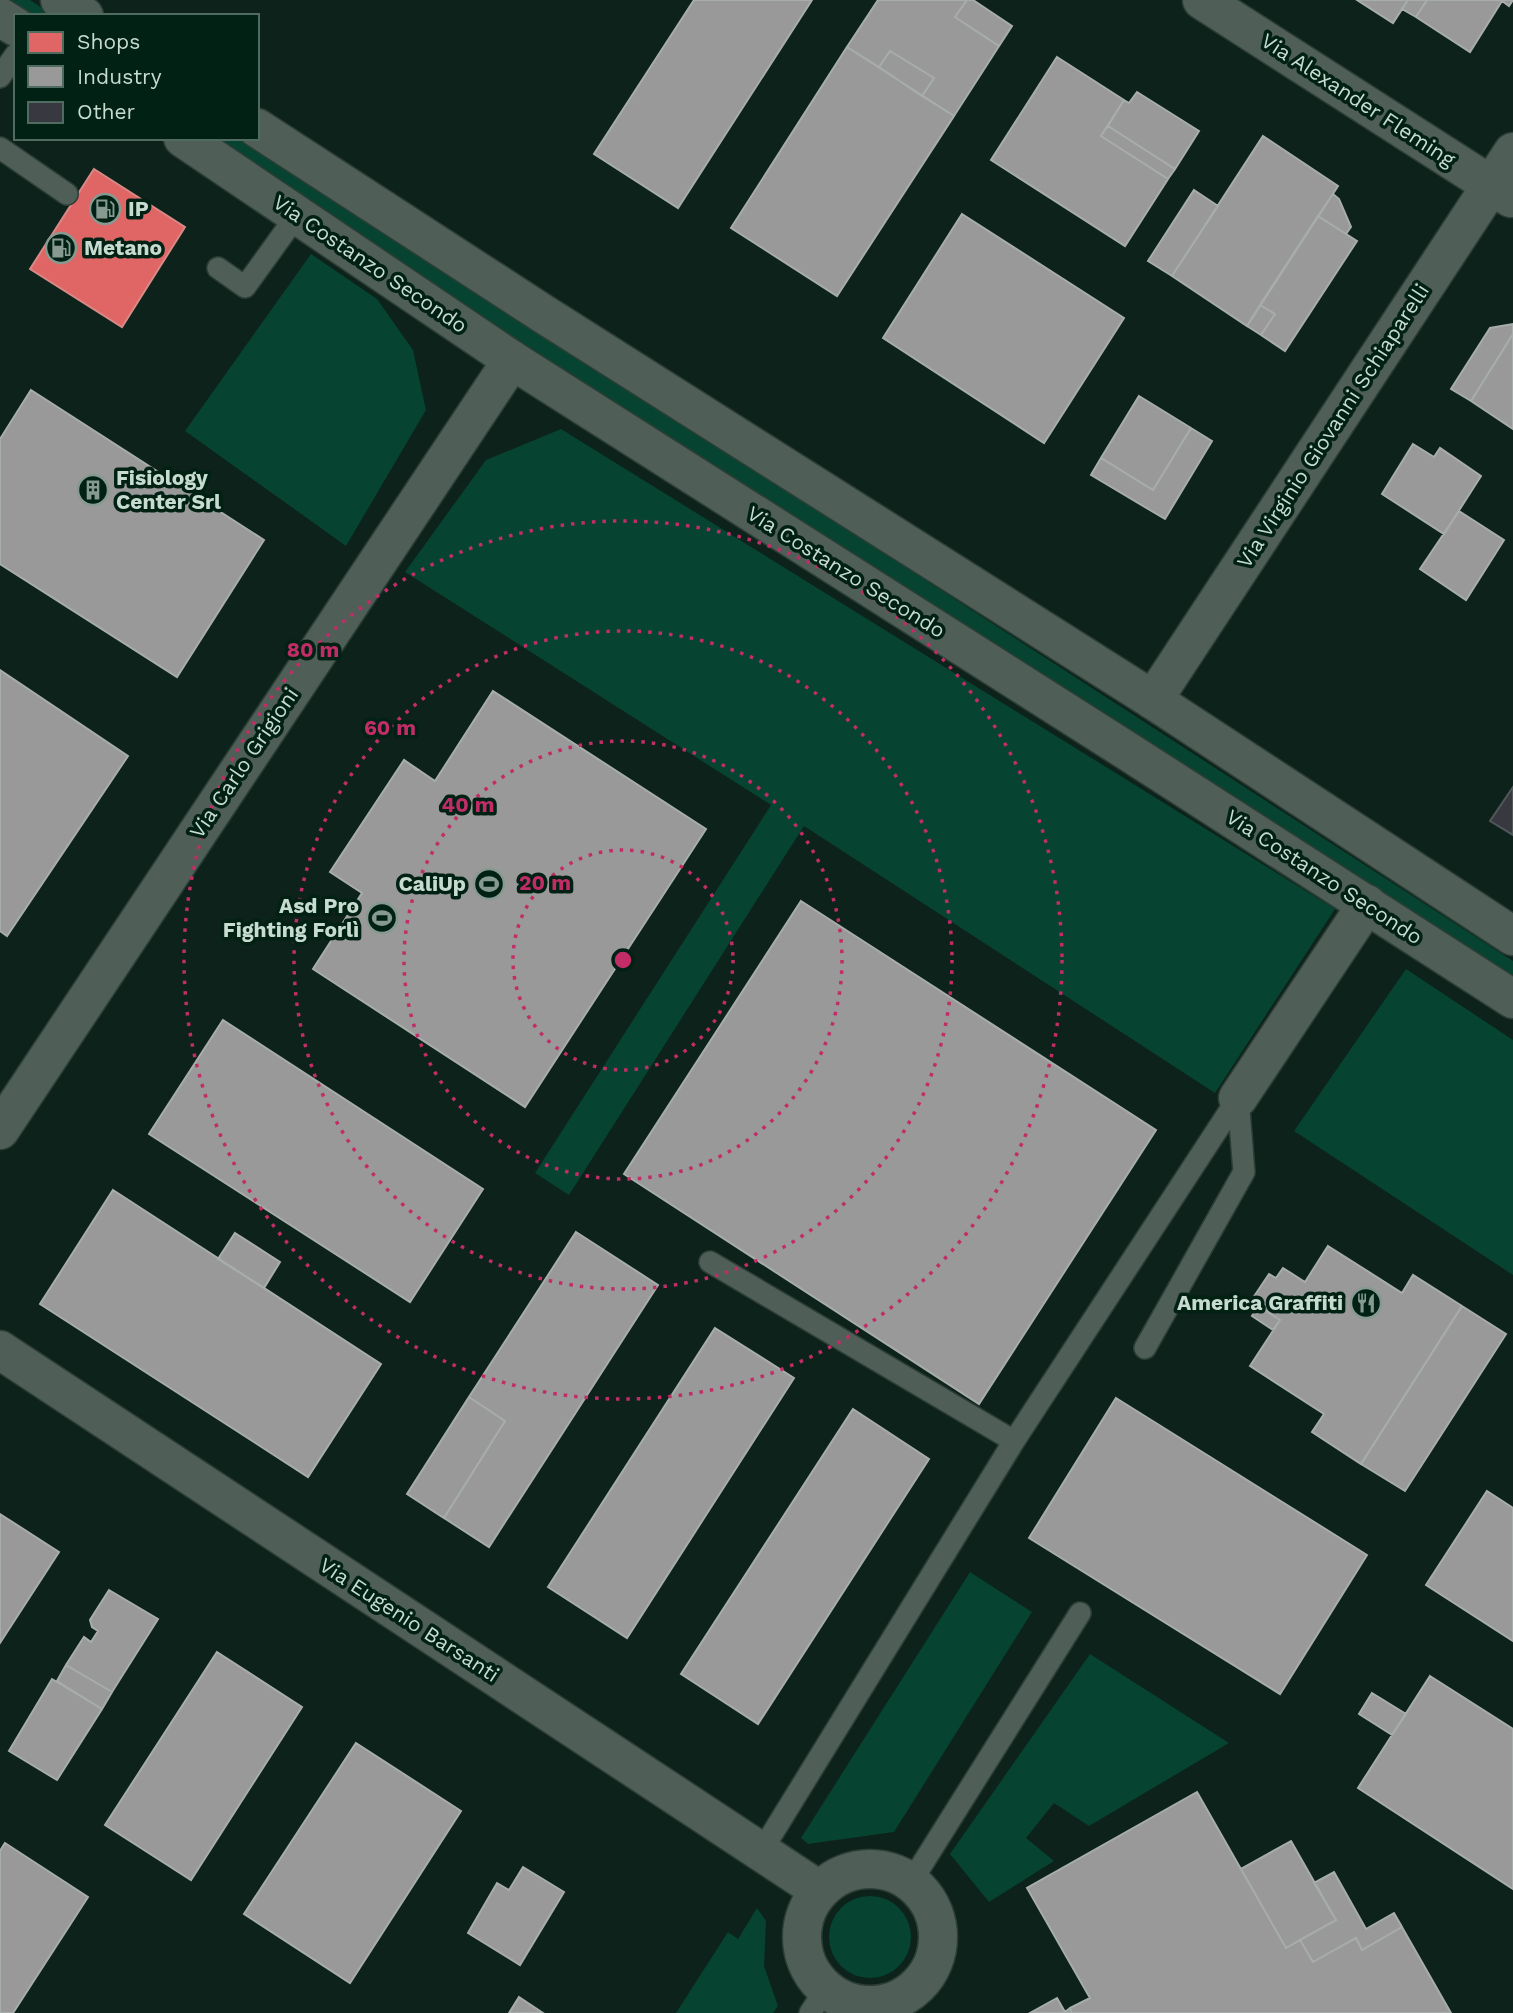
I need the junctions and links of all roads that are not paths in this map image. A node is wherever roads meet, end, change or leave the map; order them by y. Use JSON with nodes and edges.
{"nodes":[{"id":1,"x":60,"y":0,"type":"edge"},
{"id":2,"x":1202,"y":0,"type":"edge"},
{"id":3,"x":81,"y":14,"type":"edge"},
{"id":4,"x":14,"y":57,"type":"edge"},
{"id":5,"x":0,"y":77,"type":"edge"},
{"id":6,"x":259,"y":129,"type":"edge"},
{"id":7,"x":186,"y":140,"type":"edge"},
{"id":8,"x":0,"y":148,"type":"edge"},
{"id":9,"x":1513,"y":152,"type":"edge"},
{"id":10,"x":1502,"y":192,"type":"edge"},
{"id":11,"x":67,"y":194,"type":"dead end"},
{"id":12,"x":297,"y":215,"type":"junction"},
{"id":13,"x":218,"y":268,"type":"dead end"},
{"id":14,"x":512,"y":360,"type":"junction"},
{"id":15,"x":1153,"y":700,"type":"junction"},
{"id":16,"x":1367,"y":904,"type":"junction"},
{"id":17,"x":1513,"y":936,"type":"edge"},
{"id":18,"x":1513,"y":999,"type":"edge"},
{"id":19,"x":1238,"y":1098,"type":"junction"},
{"id":20,"x":0,"y":1130,"type":"edge"},
{"id":21,"x":710,"y":1262,"type":"dead end"},
{"id":22,"x":1145,"y":1348,"type":"dead end"},
{"id":23,"x":0,"y":1350,"type":"edge"},
{"id":24,"x":1014,"y":1441,"type":"junction"},
{"id":25,"x":1080,"y":1613,"type":"dead end"},
{"id":26,"x":761,"y":1852,"type":"junction"},
{"id":27,"x":911,"y":1882,"type":"junction"},
{"id":28,"x":819,"y":1890,"type":"junction"},
{"id":29,"x":818,"y":2002,"type":"edge"}],
"edges":[{"from":1,"to":3,"type":"street"},
{"from":2,"to":10,"type":"street","name":"Via Alexander Fleming"},
{"from":4,"to":5,"type":"lane"},
{"from":6,"to":15,"type":"street"},
{"from":7,"to":12,"type":"street","name":"Via Costanzo Secondo"},
{"from":8,"to":11,"type":"lane"},
{"from":9,"to":10,"type":"street","name":"Via Virginio Giovanni Schiaparelli"},
{"from":10,"to":15,"type":"street","name":"Via Virginio Giovanni Schiaparelli"},
{"from":12,"to":13,"type":"lane"},
{"from":12,"to":14,"type":"street","name":"Via Costanzo Secondo"},
{"from":14,"to":16,"type":"street","name":"Via Costanzo Secondo"},
{"from":14,"to":20,"type":"street","name":"Via Carlo Grigioni"},
{"from":15,"to":17,"type":"street"},
{"from":16,"to":18,"type":"street","name":"Via Costanzo Secondo"},
{"from":16,"to":19,"type":"street"},
{"from":19,"to":22,"type":"lane"},
{"from":19,"to":24,"type":"lane"},
{"from":21,"to":24,"type":"lane"},
{"from":23,"to":26,"type":"street","name":"Via Eugenio Barsanti"},
{"from":24,"to":26,"type":"lane"},
{"from":25,"to":27,"type":"lane"},
{"from":26,"to":28,"type":"street","name":"Via Eugenio Barsanti"},
{"from":27,"to":28,"type":"street"},
{"from":27,"to":29,"type":"street"},
{"from":28,"to":29,"type":"street"}]}
